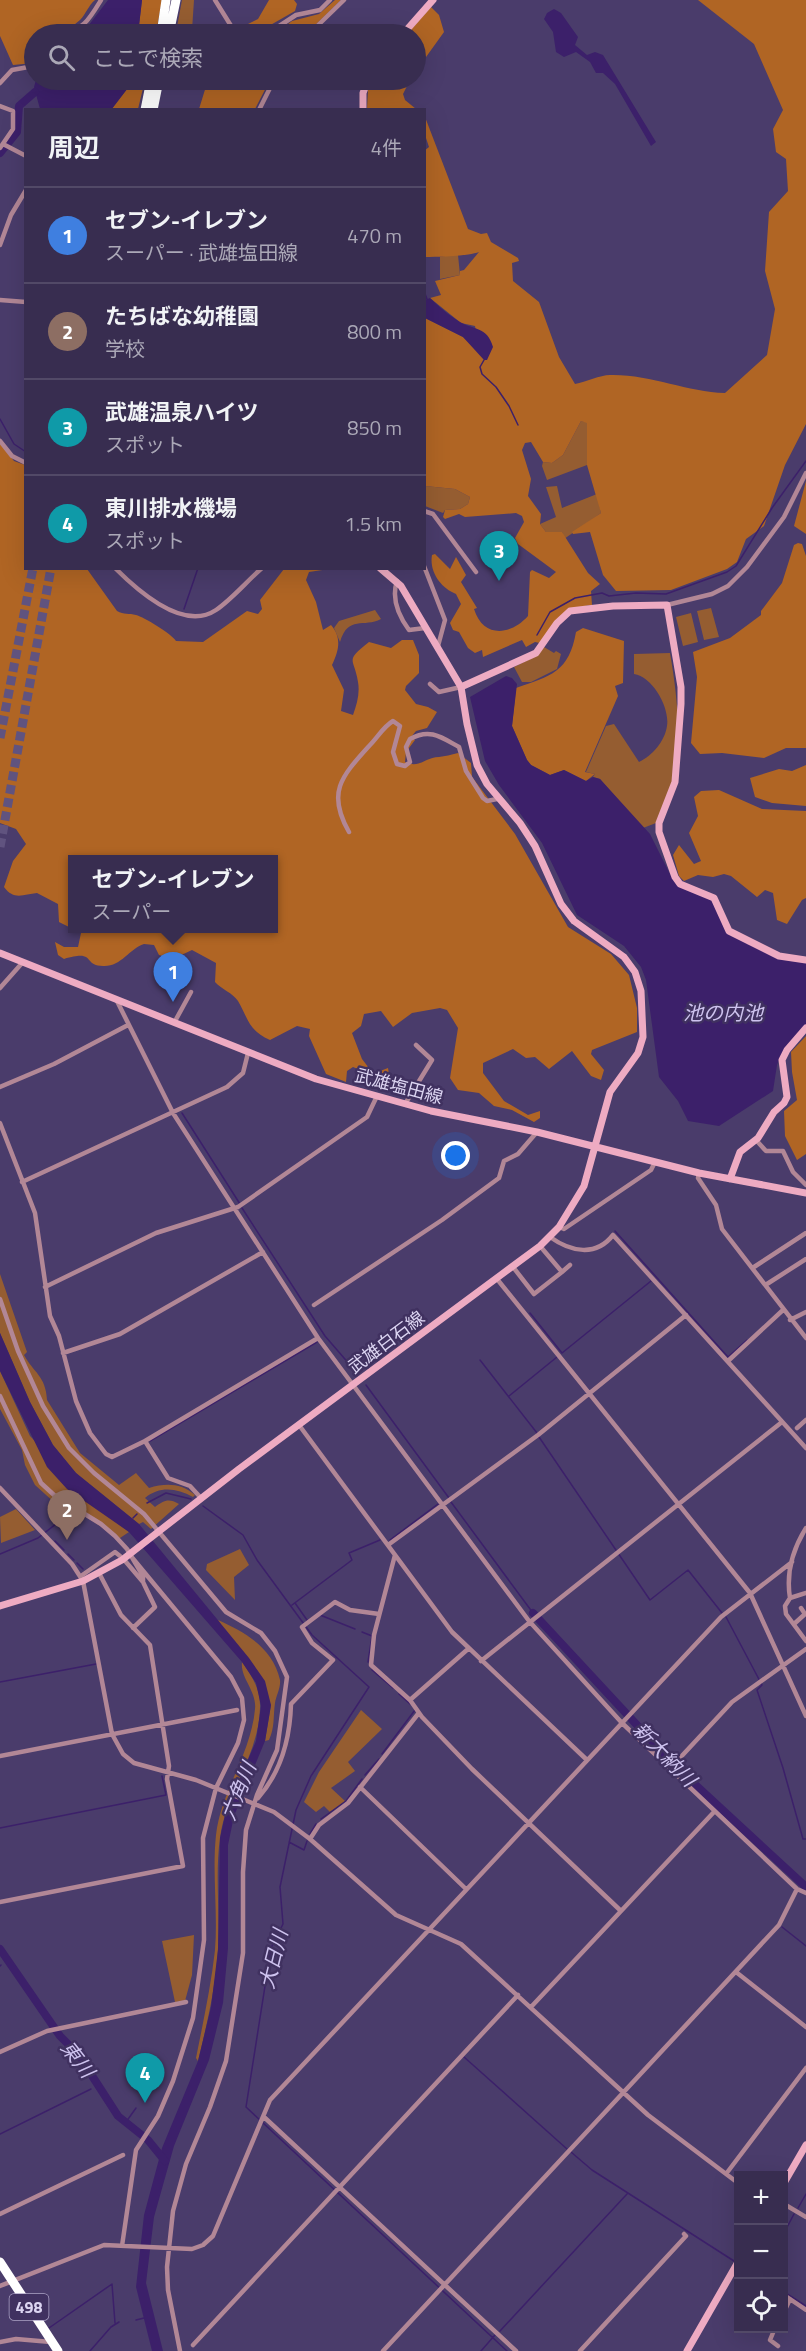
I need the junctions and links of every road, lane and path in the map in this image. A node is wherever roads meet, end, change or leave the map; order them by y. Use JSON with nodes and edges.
{"nodes":[{"id":1,"x":101,"y":0,"type":"edge"},
{"id":2,"x":166,"y":0,"type":"edge"},
{"id":3,"x":176,"y":0,"type":"edge"},
{"id":4,"x":215,"y":0,"type":"edge"},
{"id":5,"x":330,"y":0,"type":"edge"},
{"id":6,"x":344,"y":0,"type":"edge"},
{"id":7,"x":433,"y":0,"type":"edge"},
{"id":8,"x":86,"y":24,"type":"edge"},
{"id":9,"x":162,"y":24,"type":"edge"},
{"id":10,"x":171,"y":24,"type":"edge"},
{"id":11,"x":230,"y":24,"type":"edge"},
{"id":12,"x":282,"y":24,"type":"edge"},
{"id":13,"x":319,"y":24,"type":"edge"},
{"id":14,"x":412,"y":24,"type":"edge"},
{"id":15,"x":24,"y":68,"type":"edge"},
{"id":16,"x":0,"y":83,"type":"edge"},
{"id":17,"x":149,"y":90,"type":"edge"},
{"id":18,"x":157,"y":90,"type":"edge"},
{"id":19,"x":269,"y":90,"type":"edge"},
{"id":20,"x":364,"y":90,"type":"edge"},
{"id":21,"x":0,"y":106,"type":"edge"},
{"id":22,"x":145,"y":108,"type":"edge"},
{"id":23,"x":153,"y":108,"type":"edge"},
{"id":24,"x":260,"y":108,"type":"edge"},
{"id":25,"x":363,"y":108,"type":"edge"},
{"id":26,"x":4,"y":146,"type":"edge"},
{"id":27,"x":24,"y":155,"type":"edge"},
{"id":28,"x":24,"y":193,"type":"edge"},
{"id":29,"x":0,"y":245,"type":"edge"},
{"id":30,"x":0,"y":300,"type":"edge"},
{"id":31,"x":24,"y":302,"type":"edge"},
{"id":32,"x":0,"y":441,"type":"edge"},
{"id":33,"x":24,"y":462,"type":"edge"},
{"id":34,"x":806,"y":473,"type":"edge"},
{"id":35,"x":426,"y":512,"type":"edge"},
{"id":36,"x":117,"y":570,"type":"edge"},
{"id":37,"x":125,"y":570,"type":"edge"},
{"id":38,"x":260,"y":570,"type":"edge"},
{"id":39,"x":383,"y":570,"type":"edge"},
{"id":40,"x":426,"y":570,"type":"edge"},
{"id":41,"x":476,"y":572,"type":"dead end"},
{"id":42,"x":123,"y":577,"type":"junction"},
{"id":43,"x":397,"y":581,"type":"junction"},
{"id":44,"x":667,"y":605,"type":"junction"},
{"id":45,"x":425,"y":628,"type":"junction"},
{"id":46,"x":437,"y":649,"type":"junction"},
{"id":47,"x":430,"y":684,"type":"dead end"},
{"id":48,"x":461,"y":687,"type":"junction"},
{"id":49,"x":497,"y":799,"type":"junction"},
{"id":50,"x":349,"y":832,"type":"dead end"},
{"id":51,"x":0,"y":952,"type":"edge"},
{"id":52,"x":806,"y":960,"type":"edge"},
{"id":53,"x":23,"y":962,"type":"junction"},
{"id":54,"x":0,"y":988,"type":"edge"},
{"id":55,"x":190,"y":992,"type":"dead end"},
{"id":56,"x":117,"y":1001,"type":"junction"},
{"id":57,"x":174,"y":1023,"type":"junction"},
{"id":58,"x":128,"y":1025,"type":"junction"},
{"id":59,"x":806,"y":1028,"type":"edge"},
{"id":60,"x":416,"y":1045,"type":"dead end"},
{"id":61,"x":248,"y":1053,"type":"junction"},
{"id":62,"x":0,"y":1087,"type":"edge"},
{"id":63,"x":377,"y":1095,"type":"junction"},
{"id":64,"x":405,"y":1104,"type":"junction"},
{"id":65,"x":173,"y":1113,"type":"junction"},
{"id":66,"x":0,"y":1123,"type":"edge"},
{"id":67,"x":537,"y":1132,"type":"junction"},
{"id":68,"x":756,"y":1140,"type":"junction"},
{"id":69,"x":596,"y":1148,"type":"junction"},
{"id":70,"x":655,"y":1162,"type":"junction"},
{"id":71,"x":699,"y":1173,"type":"junction"},
{"id":72,"x":730,"y":1179,"type":"junction"},
{"id":73,"x":22,"y":1182,"type":"junction"},
{"id":74,"x":806,"y":1190,"type":"edge"},
{"id":75,"x":238,"y":1206,"type":"junction"},
{"id":76,"x":560,"y":1227,"type":"junction"},
{"id":77,"x":806,"y":1233,"type":"edge"},
{"id":78,"x":550,"y":1237,"type":"junction"},
{"id":79,"x":540,"y":1246,"type":"junction"},
{"id":80,"x":263,"y":1252,"type":"junction"},
{"id":81,"x":806,"y":1259,"type":"edge"},
{"id":82,"x":570,"y":1265,"type":"dead end"},
{"id":83,"x":754,"y":1267,"type":"junction"},
{"id":84,"x":513,"y":1268,"type":"junction"},
{"id":85,"x":562,"y":1272,"type":"junction"},
{"id":86,"x":497,"y":1278,"type":"junction"},
{"id":87,"x":767,"y":1284,"type":"junction"},
{"id":88,"x":45,"y":1287,"type":"junction"},
{"id":89,"x":0,"y":1299,"type":"edge"},
{"id":90,"x":314,"y":1305,"type":"dead end"},
{"id":91,"x":783,"y":1310,"type":"junction"},
{"id":92,"x":806,"y":1312,"type":"edge"},
{"id":93,"x":686,"y":1314,"type":"junction"},
{"id":94,"x":790,"y":1320,"type":"junction"},
{"id":95,"x":318,"y":1338,"type":"junction"},
{"id":96,"x":806,"y":1338,"type":"edge"},
{"id":97,"x":63,"y":1353,"type":"junction"},
{"id":98,"x":728,"y":1361,"type":"junction"},
{"id":99,"x":354,"y":1384,"type":"junction"},
{"id":100,"x":589,"y":1392,"type":"junction"},
{"id":101,"x":0,"y":1396,"type":"edge"},
{"id":102,"x":805,"y":1421,"type":"edge"},
{"id":103,"x":782,"y":1422,"type":"junction"},
{"id":104,"x":299,"y":1425,"type":"junction"},
{"id":105,"x":797,"y":1428,"type":"dead end"},
{"id":106,"x":145,"y":1441,"type":"junction"},
{"id":107,"x":806,"y":1448,"type":"edge"},
{"id":108,"x":0,"y":1488,"type":"edge"},
{"id":109,"x":201,"y":1498,"type":"junction"},
{"id":110,"x":678,"y":1502,"type":"junction"},
{"id":111,"x":445,"y":1503,"type":"junction"},
{"id":112,"x":806,"y":1528,"type":"edge"},
{"id":113,"x":159,"y":1532,"type":"junction"},
{"id":114,"x":388,"y":1545,"type":"junction"},
{"id":115,"x":395,"y":1555,"type":"junction"},
{"id":116,"x":120,"y":1556,"type":"dead end"},
{"id":117,"x":130,"y":1556,"type":"junction"},
{"id":118,"x":792,"y":1562,"type":"junction"},
{"id":119,"x":99,"y":1573,"type":"junction"},
{"id":120,"x":82,"y":1578,"type":"junction"},
{"id":121,"x":750,"y":1593,"type":"junction"},
{"id":122,"x":806,"y":1593,"type":"edge"},
{"id":123,"x":790,"y":1598,"type":"junction"},
{"id":124,"x":0,"y":1606,"type":"edge"},
{"id":125,"x":801,"y":1608,"type":"dead end"},
{"id":126,"x":379,"y":1614,"type":"junction"},
{"id":127,"x":531,"y":1619,"type":"junction"},
{"id":128,"x":794,"y":1624,"type":"junction"},
{"id":129,"x":133,"y":1628,"type":"junction"},
{"id":130,"x":806,"y":1641,"type":"edge"},
{"id":131,"x":468,"y":1649,"type":"junction"},
{"id":132,"x":806,"y":1649,"type":"edge"},
{"id":133,"x":481,"y":1661,"type":"junction"},
{"id":134,"x":783,"y":1664,"type":"junction"},
{"id":135,"x":410,"y":1700,"type":"junction"},
{"id":136,"x":237,"y":1710,"type":"dead end"},
{"id":137,"x":418,"y":1714,"type":"junction"},
{"id":138,"x":806,"y":1716,"type":"edge"},
{"id":139,"x":623,"y":1721,"type":"junction"},
{"id":140,"x":161,"y":1724,"type":"junction"},
{"id":141,"x":112,"y":1734,"type":"junction"},
{"id":142,"x":0,"y":1756,"type":"edge"},
{"id":143,"x":587,"y":1760,"type":"junction"},
{"id":144,"x":678,"y":1760,"type":"dead end"},
{"id":145,"x":168,"y":1772,"type":"junction"},
{"id":146,"x":360,"y":1787,"type":"junction"},
{"id":147,"x":218,"y":1789,"type":"junction"},
{"id":148,"x":255,"y":1802,"type":"junction"},
{"id":149,"x":713,"y":1813,"type":"junction"},
{"id":150,"x":528,"y":1824,"type":"junction"},
{"id":151,"x":310,"y":1839,"type":"junction"},
{"id":152,"x":466,"y":1889,"type":"junction"},
{"id":153,"x":796,"y":1889,"type":"junction"},
{"id":154,"x":806,"y":1893,"type":"edge"},
{"id":155,"x":0,"y":1902,"type":"edge"},
{"id":156,"x":621,"y":1911,"type":"junction"},
{"id":157,"x":429,"y":1930,"type":"junction"},
{"id":158,"x":736,"y":1972,"type":"junction"},
{"id":159,"x":518,"y":1995,"type":"junction"},
{"id":160,"x":186,"y":2002,"type":"dead end"},
{"id":161,"x":531,"y":2007,"type":"junction"},
{"id":162,"x":806,"y":2026,"type":"edge"},
{"id":163,"x":0,"y":2052,"type":"edge"},
{"id":164,"x":806,"y":2068,"type":"edge"},
{"id":165,"x":624,"y":2092,"type":"junction"},
{"id":166,"x":264,"y":2117,"type":"junction"},
{"id":167,"x":806,"y":2145,"type":"edge"},
{"id":168,"x":123,"y":2156,"type":"dead end"},
{"id":169,"x":726,"y":2174,"type":"junction"},
{"id":170,"x":788,"y":2175,"type":"edge"},
{"id":171,"x":734,"y":2180,"type":"edge"},
{"id":172,"x":340,"y":2188,"type":"junction"},
{"id":173,"x":788,"y":2208,"type":"edge"},
{"id":174,"x":0,"y":2214,"type":"edge"},
{"id":175,"x":806,"y":2217,"type":"edge"},
{"id":176,"x":684,"y":2234,"type":"dead end"},
{"id":177,"x":124,"y":2246,"type":"junction"},
{"id":178,"x":168,"y":2248,"type":"junction"},
{"id":179,"x":0,"y":2262,"type":"edge"},
{"id":180,"x":734,"y":2272,"type":"edge"},
{"id":181,"x":12,"y":2282,"type":"junction"},
{"id":182,"x":444,"y":2285,"type":"junction"},
{"id":183,"x":0,"y":2286,"type":"edge"},
{"id":184,"x":790,"y":2299,"type":"joint"},
{"id":185,"x":788,"y":2303,"type":"edge"},
{"id":186,"x":806,"y":2310,"type":"edge"},
{"id":187,"x":773,"y":2333,"type":"edge"},
{"id":188,"x":0,"y":2342,"type":"edge"},
{"id":189,"x":52,"y":2342,"type":"junction"},
{"id":190,"x":193,"y":2345,"type":"dead end"},
{"id":191,"x":778,"y":2346,"type":"dead end"},
{"id":192,"x":58,"y":2351,"type":"edge"},
{"id":193,"x":180,"y":2351,"type":"edge"},
{"id":194,"x":383,"y":2351,"type":"edge"},
{"id":195,"x":516,"y":2351,"type":"edge"},
{"id":196,"x":579,"y":2351,"type":"edge"},
{"id":197,"x":687,"y":2351,"type":"edge"}],
"edges":[{"from":1,"to":8,"type":"street"},
{"from":2,"to":9,"type":"highway"},
{"from":3,"to":10,"type":"highway"},
{"from":4,"to":11,"type":"street"},
{"from":5,"to":12,"type":"street"},
{"from":6,"to":13,"type":"street"},
{"from":7,"to":14,"type":"street"},
{"from":15,"to":16,"type":"street"},
{"from":17,"to":22,"type":"highway"},
{"from":18,"to":23,"type":"highway"},
{"from":19,"to":24,"type":"street"},
{"from":20,"to":25,"type":"street"},
{"from":21,"to":26,"type":"street"},
{"from":26,"to":27,"type":"street"},
{"from":28,"to":29,"type":"street"},
{"from":30,"to":31,"type":"street"},
{"from":32,"to":33,"type":"street"},
{"from":34,"to":44,"type":"street"},
{"from":35,"to":41,"type":"street"},
{"from":36,"to":42,"type":"street"},
{"from":37,"to":42,"type":"street"},
{"from":38,"to":42,"type":"street"},
{"from":39,"to":43,"type":"street"},
{"from":40,"to":46,"type":"street"},
{"from":43,"to":45,"type":"street"},
{"from":43,"to":45,"type":"street"},
{"from":44,"to":48,"type":"street"},
{"from":44,"to":52,"type":"street"},
{"from":45,"to":46,"type":"street"},
{"from":46,"to":48,"type":"street"},
{"from":47,"to":48,"type":"street"},
{"from":48,"to":49,"type":"street","name":"武雄白石線"},
{"from":49,"to":50,"type":"street"},
{"from":49,"to":69,"type":"street","name":"武雄白石線"},
{"from":51,"to":53,"type":"street","name":"武雄塩田線"},
{"from":53,"to":54,"type":"street"},
{"from":53,"to":56,"type":"street","name":"武雄塩田線"},
{"from":55,"to":57,"type":"street"},
{"from":56,"to":57,"type":"street","name":"武雄塩田線"},
{"from":56,"to":58,"type":"street"},
{"from":57,"to":61,"type":"street","name":"武雄塩田線"},
{"from":58,"to":62,"type":"street"},
{"from":58,"to":65,"type":"street"},
{"from":59,"to":68,"type":"street"},
{"from":60,"to":64,"type":"street"},
{"from":61,"to":63,"type":"street","name":"武雄塩田線"},
{"from":61,"to":65,"type":"street"},
{"from":63,"to":64,"type":"street","name":"武雄塩田線"},
{"from":63,"to":75,"type":"street"},
{"from":64,"to":67,"type":"street","name":"武雄塩田線"},
{"from":65,"to":73,"type":"street"},
{"from":65,"to":75,"type":"street"},
{"from":66,"to":73,"type":"street"},
{"from":67,"to":69,"type":"street","name":"武雄塩田線"},
{"from":67,"to":90,"type":"street"},
{"from":68,"to":72,"type":"street"},
{"from":68,"to":74,"type":"street"},
{"from":69,"to":70,"type":"street","name":"武雄塩田線"},
{"from":69,"to":76,"type":"street","name":"武雄白石線"},
{"from":70,"to":71,"type":"street","name":"武雄塩田線"},
{"from":70,"to":76,"type":"street"},
{"from":71,"to":72,"type":"street","name":"武雄塩田線"},
{"from":71,"to":83,"type":"street"},
{"from":72,"to":74,"type":"street","name":"武雄塩田線"},
{"from":73,"to":88,"type":"street"},
{"from":75,"to":80,"type":"street"},
{"from":75,"to":88,"type":"street"},
{"from":76,"to":78,"type":"street","name":"武雄白石線"},
{"from":77,"to":83,"type":"street"},
{"from":78,"to":79,"type":"street","name":"武雄白石線"},
{"from":78,"to":93,"type":"street"},
{"from":79,"to":84,"type":"street","name":"武雄白石線"},
{"from":79,"to":85,"type":"street"},
{"from":80,"to":95,"type":"street"},
{"from":80,"to":97,"type":"street"},
{"from":81,"to":87,"type":"street"},
{"from":82,"to":85,"type":"street"},
{"from":83,"to":87,"type":"street"},
{"from":84,"to":85,"type":"street"},
{"from":84,"to":86,"type":"street","name":"武雄白石線"},
{"from":86,"to":99,"type":"street","name":"武雄白石線"},
{"from":86,"to":100,"type":"street"},
{"from":87,"to":91,"type":"street"},
{"from":88,"to":97,"type":"street"},
{"from":89,"to":113,"type":"street"},
{"from":91,"to":94,"type":"street"},
{"from":91,"to":98,"type":"street"},
{"from":92,"to":94,"type":"street"},
{"from":93,"to":98,"type":"street"},
{"from":93,"to":100,"type":"street"},
{"from":94,"to":96,"type":"street"},
{"from":95,"to":99,"type":"street"},
{"from":95,"to":106,"type":"street"},
{"from":97,"to":106,"type":"street"},
{"from":98,"to":103,"type":"street"},
{"from":99,"to":104,"type":"street","name":"武雄白石線"},
{"from":99,"to":111,"type":"street"},
{"from":100,"to":110,"type":"street"},
{"from":100,"to":111,"type":"street"},
{"from":101,"to":117,"type":"street"},
{"from":102,"to":105,"type":"street"},
{"from":103,"to":107,"type":"street"},
{"from":103,"to":110,"type":"street"},
{"from":104,"to":109,"type":"street","name":"武雄白石線"},
{"from":104,"to":114,"type":"street"},
{"from":106,"to":109,"type":"street"},
{"from":108,"to":120,"type":"street"},
{"from":109,"to":113,"type":"street","name":"武雄白石線"},
{"from":110,"to":121,"type":"street"},
{"from":110,"to":127,"type":"street"},
{"from":111,"to":114,"type":"street"},
{"from":111,"to":127,"type":"street"},
{"from":112,"to":118,"type":"street"},
{"from":113,"to":117,"type":"street","name":"武雄白石線"},
{"from":113,"to":148,"type":"street"},
{"from":114,"to":115,"type":"street"},
{"from":115,"to":126,"type":"street"},
{"from":115,"to":131,"type":"street"},
{"from":116,"to":120,"type":"street"},
{"from":117,"to":119,"type":"street"},
{"from":117,"to":129,"type":"street"},
{"from":117,"to":147,"type":"street"},
{"from":118,"to":121,"type":"street"},
{"from":118,"to":123,"type":"street"},
{"from":119,"to":120,"type":"street"},
{"from":119,"to":129,"type":"street"},
{"from":120,"to":124,"type":"street"},
{"from":120,"to":141,"type":"street"},
{"from":121,"to":134,"type":"street"},
{"from":121,"to":139,"type":"street"},
{"from":122,"to":123,"type":"street"},
{"from":123,"to":128,"type":"street"},
{"from":125,"to":128,"type":"street"},
{"from":126,"to":135,"type":"street"},
{"from":126,"to":148,"type":"street"},
{"from":127,"to":133,"type":"street"},
{"from":127,"to":139,"type":"street"},
{"from":128,"to":130,"type":"street"},
{"from":129,"to":140,"type":"street"},
{"from":131,"to":133,"type":"street"},
{"from":131,"to":135,"type":"street"},
{"from":132,"to":134,"type":"street"},
{"from":133,"to":143,"type":"street"},
{"from":134,"to":138,"type":"street"},
{"from":134,"to":144,"type":"street"},
{"from":135,"to":137,"type":"street"},
{"from":136,"to":140,"type":"street"},
{"from":137,"to":146,"type":"street"},
{"from":137,"to":150,"type":"street"},
{"from":139,"to":143,"type":"street"},
{"from":139,"to":149,"type":"street"},
{"from":140,"to":141,"type":"street"},
{"from":140,"to":145,"type":"street"},
{"from":141,"to":142,"type":"street"},
{"from":141,"to":145,"type":"street"},
{"from":143,"to":150,"type":"street"},
{"from":145,"to":147,"type":"street"},
{"from":145,"to":155,"type":"street"},
{"from":146,"to":151,"type":"street"},
{"from":146,"to":152,"type":"street"},
{"from":147,"to":148,"type":"street"},
{"from":147,"to":177,"type":"street"},
{"from":148,"to":151,"type":"street"},
{"from":148,"to":178,"type":"street"},
{"from":149,"to":153,"type":"street"},
{"from":149,"to":156,"type":"street"},
{"from":150,"to":152,"type":"street"},
{"from":150,"to":156,"type":"street"},
{"from":151,"to":157,"type":"street"},
{"from":152,"to":157,"type":"street"},
{"from":153,"to":154,"type":"street"},
{"from":153,"to":158,"type":"street"},
{"from":156,"to":161,"type":"street"},
{"from":157,"to":159,"type":"street"},
{"from":157,"to":166,"type":"street"},
{"from":158,"to":162,"type":"street"},
{"from":158,"to":165,"type":"street"},
{"from":159,"to":161,"type":"street"},
{"from":159,"to":172,"type":"street"},
{"from":160,"to":163,"type":"street"},
{"from":161,"to":165,"type":"street"},
{"from":164,"to":169,"type":"street"},
{"from":165,"to":169,"type":"street"},
{"from":165,"to":182,"type":"street"},
{"from":166,"to":172,"type":"street"},
{"from":166,"to":178,"type":"street"},
{"from":167,"to":170,"type":"street"},
{"from":168,"to":174,"type":"street"},
{"from":169,"to":171,"type":"street"},
{"from":172,"to":182,"type":"street"},
{"from":172,"to":190,"type":"street"},
{"from":173,"to":175,"type":"street"},
{"from":176,"to":196,"type":"street"},
{"from":177,"to":178,"type":"street"},
{"from":177,"to":181,"type":"street"},
{"from":178,"to":193,"type":"street"},
{"from":179,"to":181,"type":"highway","number":"498"},
{"from":180,"to":197,"type":"street"},
{"from":181,"to":183,"type":"street"},
{"from":181,"to":189,"type":"highway","number":"498"},
{"from":182,"to":194,"type":"street"},
{"from":182,"to":195,"type":"street"},
{"from":184,"to":185,"type":"street"},
{"from":184,"to":186,"type":"street"},
{"from":187,"to":191,"type":"street"},
{"from":188,"to":189,"type":"street"},
{"from":189,"to":192,"type":"highway","number":"498"}]}
